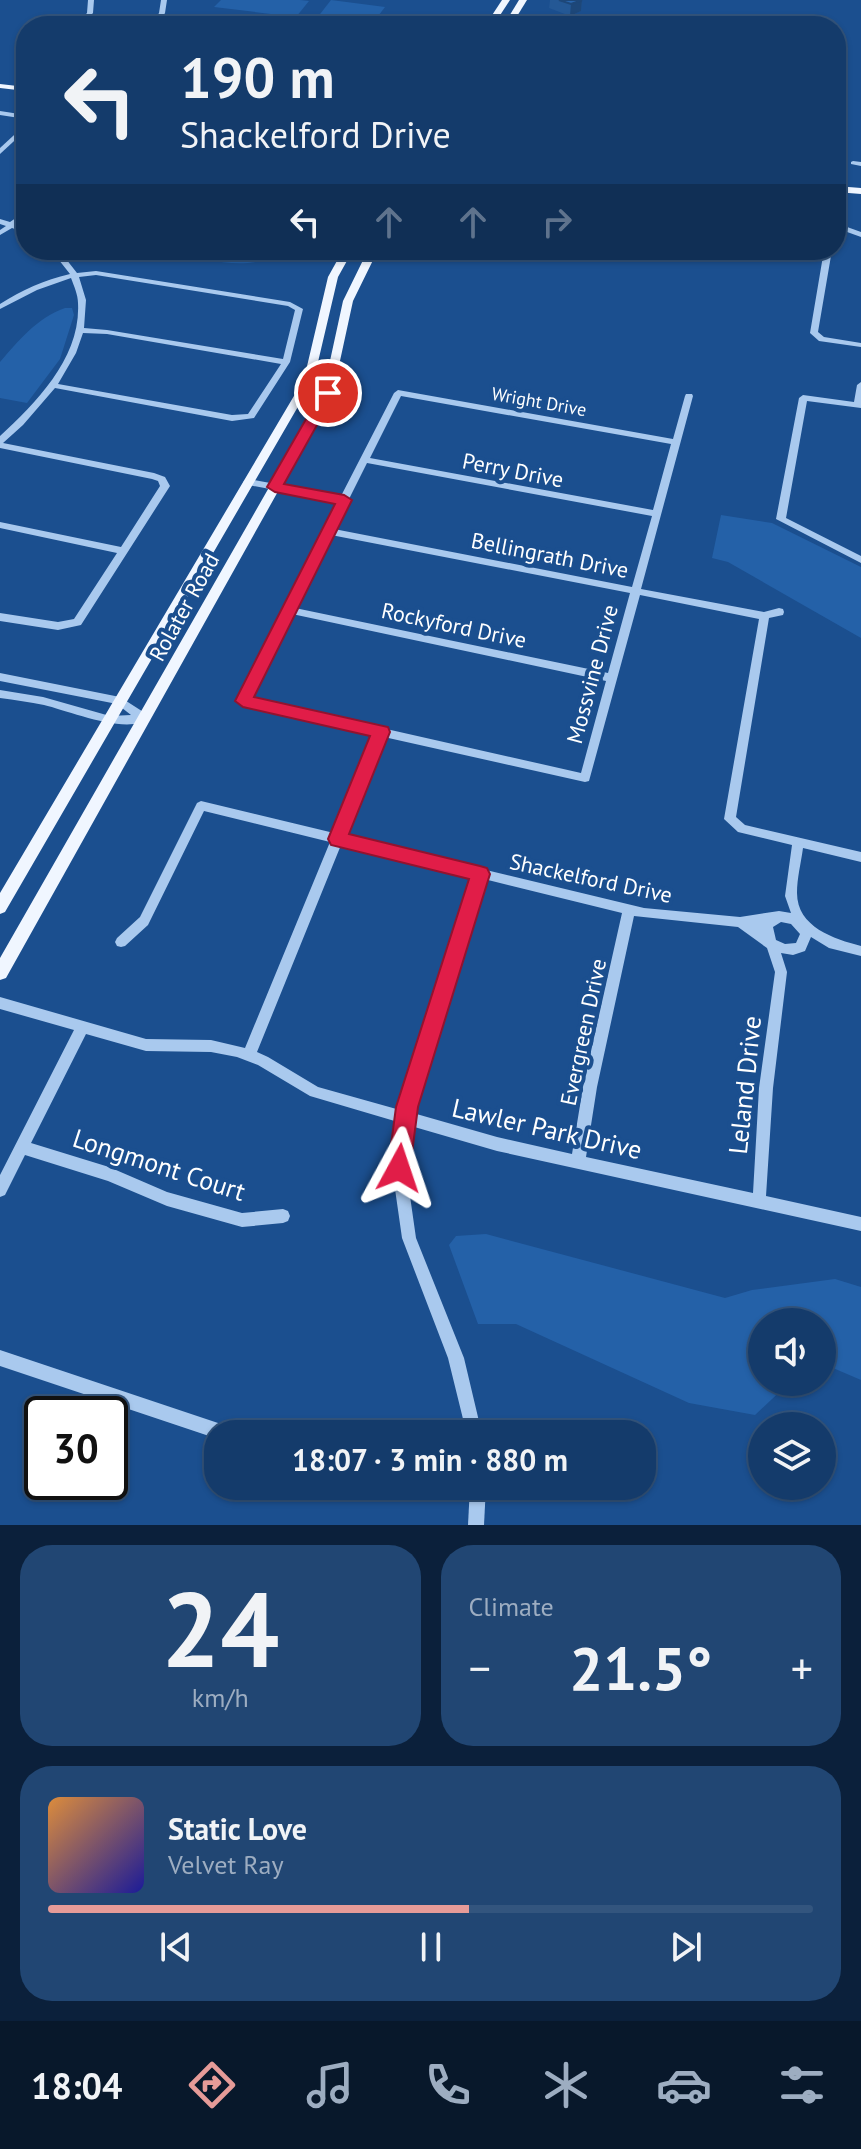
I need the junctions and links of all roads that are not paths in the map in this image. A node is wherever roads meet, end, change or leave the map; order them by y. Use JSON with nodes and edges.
{"nodes":[{"id":1,"x":505,"y":2,"type":"edge"},
{"id":2,"x":521,"y":3,"type":"edge"},
{"id":3,"x":16,"y":136,"type":"edge"},
{"id":4,"x":0,"y":152,"type":"edge"},
{"id":5,"x":0,"y":221,"type":"edge"},
{"id":6,"x":16,"y":222,"type":"edge"},
{"id":7,"x":12,"y":225,"type":"junction"},
{"id":8,"x":16,"y":227,"type":"edge"},
{"id":9,"x":0,"y":233,"type":"edge"},
{"id":10,"x":63,"y":260,"type":"edge"},
{"id":11,"x":342,"y":260,"type":"edge"},
{"id":12,"x":367,"y":260,"type":"edge"},
{"id":13,"x":826,"y":260,"type":"edge"},
{"id":14,"x":74,"y":275,"type":"junction"},
{"id":15,"x":333,"y":277,"type":"junction"},
{"id":16,"x":356,"y":280,"type":"junction"},
{"id":17,"x":0,"y":307,"type":"edge"},
{"id":18,"x":81,"y":330,"type":"junction"},
{"id":19,"x":861,"y":345,"type":"edge"},
{"id":20,"x":286,"y":362,"type":"junction"},
{"id":21,"x":52,"y":385,"type":"junction"},
{"id":22,"x":861,"y":385,"type":"edge"},
{"id":23,"x":689,"y":396,"type":"dead end"},
{"id":24,"x":860,"y":405,"type":"edge"},
{"id":25,"x":675,"y":442,"type":"junction"},
{"id":26,"x":0,"y":443,"type":"edge"},
{"id":27,"x":364,"y":460,"type":"junction"},
{"id":28,"x":248,"y":482,"type":"junction"},
{"id":29,"x":275,"y":487,"type":"junction"},
{"id":30,"x":344,"y":500,"type":"junction"},
{"id":31,"x":656,"y":514,"type":"junction"},
{"id":32,"x":0,"y":525,"type":"edge"},
{"id":33,"x":329,"y":531,"type":"junction"},
{"id":34,"x":123,"y":551,"type":"junction"},
{"id":35,"x":861,"y":560,"type":"edge"},
{"id":36,"x":635,"y":592,"type":"junction"},
{"id":37,"x":289,"y":610,"type":"junction"},
{"id":38,"x":779,"y":612,"type":"dead end"},
{"id":39,"x":764,"y":616,"type":"junction"},
{"id":40,"x":0,"y":617,"type":"edge"},
{"id":41,"x":0,"y":677,"type":"edge"},
{"id":42,"x":612,"y":678,"type":"junction"},
{"id":43,"x":0,"y":694,"type":"edge"},
{"id":44,"x":120,"y":701,"type":"junction"},
{"id":45,"x":144,"y":718,"type":"junction"},
{"id":46,"x":110,"y":720,"type":"junction"},
{"id":47,"x":381,"y":732,"type":"junction"},
{"id":48,"x":337,"y":839,"type":"junction"},
{"id":49,"x":798,"y":842,"type":"junction"},
{"id":50,"x":861,"y":857,"type":"edge"},
{"id":51,"x":480,"y":874,"type":"junction"},
{"id":52,"x":791,"y":896,"type":"junction"},
{"id":53,"x":0,"y":907,"type":"edge"},
{"id":54,"x":629,"y":910,"type":"junction"},
{"id":55,"x":775,"y":918,"type":"junction"},
{"id":56,"x":740,"y":922,"type":"junction"},
{"id":57,"x":801,"y":924,"type":"junction"},
{"id":58,"x":121,"y":942,"type":"dead end"},
{"id":59,"x":771,"y":943,"type":"junction"},
{"id":60,"x":833,"y":944,"type":"junction"},
{"id":61,"x":798,"y":949,"type":"junction"},
{"id":62,"x":861,"y":951,"type":"edge"},
{"id":63,"x":781,"y":972,"type":"junction"},
{"id":64,"x":0,"y":973,"type":"edge"},
{"id":65,"x":0,"y":1003,"type":"edge"},
{"id":66,"x":82,"y":1028,"type":"junction"},
{"id":67,"x":249,"y":1055,"type":"junction"},
{"id":68,"x":405,"y":1118,"type":"junction"},
{"id":69,"x":21,"y":1147,"type":"junction"},
{"id":70,"x":578,"y":1162,"type":"junction"},
{"id":71,"x":0,"y":1190,"type":"edge"},
{"id":72,"x":759,"y":1201,"type":"junction"},
{"id":73,"x":283,"y":1216,"type":"dead end"},
{"id":74,"x":861,"y":1224,"type":"edge"},
{"id":75,"x":0,"y":1358,"type":"edge"},
{"id":76,"x":471,"y":1420,"type":"edge"},
{"id":77,"x":204,"y":1426,"type":"edge"},
{"id":78,"x":477,"y":1500,"type":"edge"},
{"id":79,"x":476,"y":1525,"type":"edge"}],
"edges":[{"from":1,"to":2,"type":"main road"},
{"from":3,"to":4,"type":"street"},
{"from":5,"to":7,"type":"street"},
{"from":6,"to":7,"type":"street"},
{"from":7,"to":8,"type":"street"},
{"from":7,"to":9,"type":"street"},
{"from":10,"to":14,"type":"street"},
{"from":11,"to":15,"type":"main road","name":"Rolater Road"},
{"from":12,"to":16,"type":"main road","name":"Rolater Road"},
{"from":13,"to":19,"type":"street"},
{"from":14,"to":17,"type":"street"},
{"from":14,"to":18,"type":"street"},
{"from":14,"to":20,"type":"street"},
{"from":15,"to":16,"type":"main road"},
{"from":15,"to":28,"type":"main road","name":"Rolater Road"},
{"from":16,"to":29,"type":"main road","name":"Rolater Road"},
{"from":18,"to":20,"type":"street"},
{"from":18,"to":21,"type":"street"},
{"from":20,"to":21,"type":"street"},
{"from":21,"to":26,"type":"street"},
{"from":22,"to":24,"type":"street"},
{"from":23,"to":25,"type":"street","name":"Mossvine Drive"},
{"from":24,"to":35,"type":"street"},
{"from":25,"to":27,"type":"street","name":"Wright Drive"},
{"from":25,"to":31,"type":"street","name":"Mossvine Drive"},
{"from":26,"to":34,"type":"street"},
{"from":27,"to":30,"type":"street"},
{"from":27,"to":31,"type":"street","name":"Perry Drive"},
{"from":28,"to":29,"type":"street"},
{"from":28,"to":44,"type":"main road","name":"Rolater Road"},
{"from":29,"to":30,"type":"street"},
{"from":29,"to":45,"type":"main road","name":"Rolater Road"},
{"from":30,"to":33,"type":"street"},
{"from":31,"to":36,"type":"street","name":"Mossvine Drive"},
{"from":32,"to":34,"type":"street"},
{"from":33,"to":36,"type":"street","name":"Bellingrath Drive"},
{"from":33,"to":37,"type":"street"},
{"from":34,"to":40,"type":"street"},
{"from":36,"to":39,"type":"street","name":"Bellingrath Drive"},
{"from":36,"to":42,"type":"street","name":"Mossvine Drive"},
{"from":37,"to":42,"type":"street","name":"Rockyford Drive"},
{"from":37,"to":47,"type":"street"},
{"from":38,"to":39,"type":"street"},
{"from":39,"to":49,"type":"street"},
{"from":41,"to":44,"type":"street"},
{"from":42,"to":47,"type":"street","name":"Mossvine Drive"},
{"from":43,"to":46,"type":"street"},
{"from":44,"to":45,"type":"street"},
{"from":44,"to":46,"type":"main road","name":"Rolater Road"},
{"from":45,"to":46,"type":"street"},
{"from":45,"to":64,"type":"main road","name":"Rolater Road"},
{"from":46,"to":53,"type":"main road","name":"Rolater Road"},
{"from":47,"to":48,"type":"street"},
{"from":48,"to":51,"type":"street","name":"Shackelford Drive"},
{"from":48,"to":58,"type":"street","name":"Shackelford Drive"},
{"from":48,"to":67,"type":"street"},
{"from":49,"to":50,"type":"street"},
{"from":49,"to":52,"type":"street"},
{"from":51,"to":54,"type":"street","name":"Shackelford Drive"},
{"from":51,"to":68,"type":"street"},
{"from":52,"to":55,"type":"street"},
{"from":52,"to":57,"type":"street"},
{"from":54,"to":56,"type":"street","name":"Shackelford Drive"},
{"from":54,"to":70,"type":"street","name":"Evergreen Drive"},
{"from":55,"to":56,"type":"street","name":"Shackelford Drive"},
{"from":55,"to":57,"type":"street"},
{"from":55,"to":59,"type":"street"},
{"from":56,"to":59,"type":"street","name":"Shackelford Drive"},
{"from":57,"to":60,"type":"street"},
{"from":57,"to":61,"type":"street"},
{"from":59,"to":61,"type":"street"},
{"from":59,"to":63,"type":"street","name":"Leland Drive"},
{"from":60,"to":61,"type":"street"},
{"from":60,"to":62,"type":"street"},
{"from":61,"to":63,"type":"street","name":"Leland Drive"},
{"from":63,"to":72,"type":"street","name":"Leland Drive"},
{"from":65,"to":66,"type":"street","name":"Lawler Park Drive"},
{"from":66,"to":67,"type":"street","name":"Lawler Park Drive"},
{"from":66,"to":69,"type":"street"},
{"from":67,"to":68,"type":"street","name":"Lawler Park Drive"},
{"from":68,"to":70,"type":"street","name":"Lawler Park Drive"},
{"from":68,"to":76,"type":"street"},
{"from":69,"to":71,"type":"street"},
{"from":69,"to":73,"type":"street","name":"Longmont Court"},
{"from":70,"to":72,"type":"street","name":"Lawler Park Drive"},
{"from":72,"to":74,"type":"street","name":"Lawler Park Drive"},
{"from":75,"to":77,"type":"street"},
{"from":78,"to":79,"type":"street"}]}
